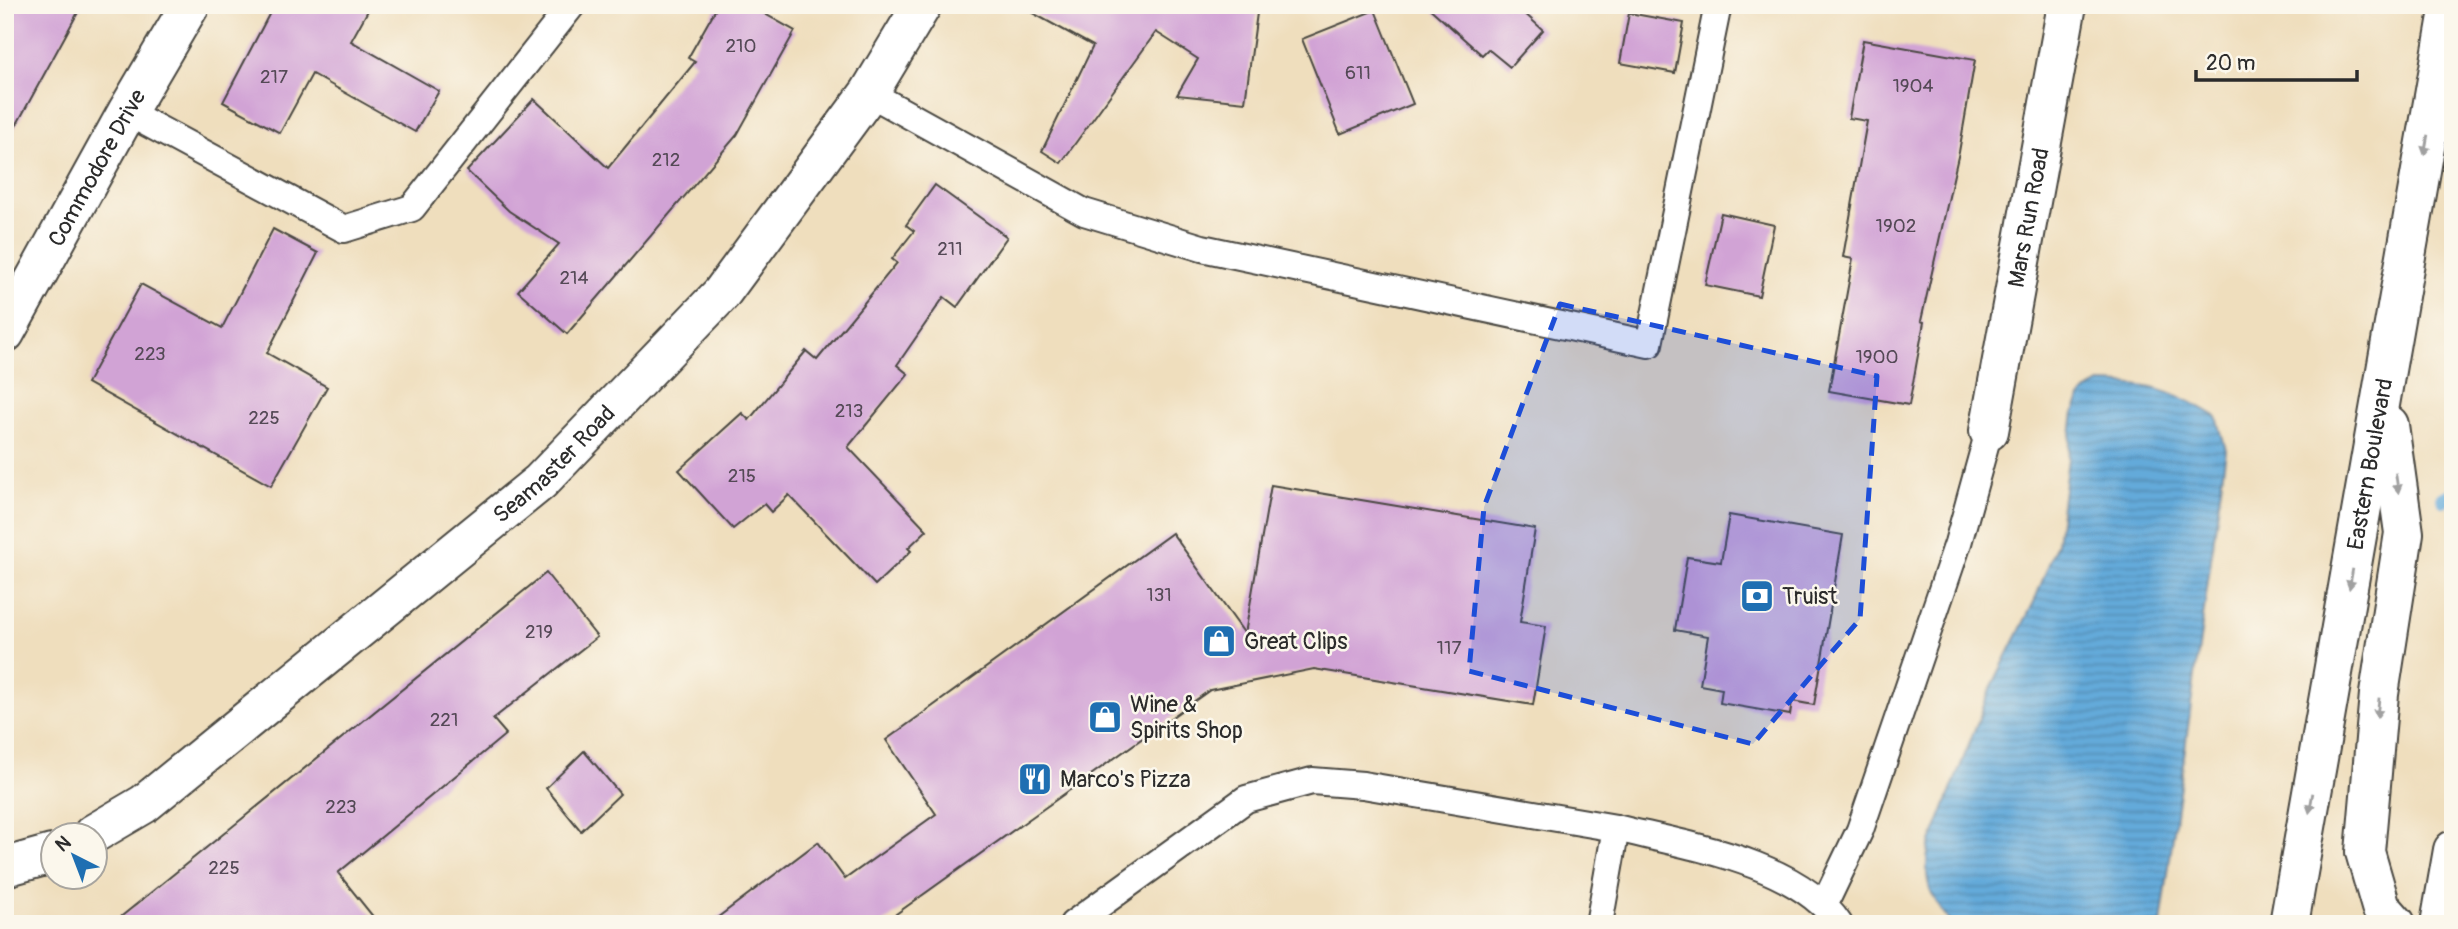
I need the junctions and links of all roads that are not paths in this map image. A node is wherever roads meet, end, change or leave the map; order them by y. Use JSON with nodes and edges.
{"nodes":[{"id":1,"x":190,"y":5,"type":"edge"},
{"id":2,"x":572,"y":5,"type":"edge"},
{"id":3,"x":922,"y":5,"type":"edge"},
{"id":4,"x":1718,"y":5,"type":"edge"},
{"id":5,"x":2067,"y":5,"type":"edge"},
{"id":6,"x":2450,"y":5,"type":"edge"},
{"id":7,"x":869,"y":93,"type":"junction"},
{"id":8,"x":127,"y":112,"type":"junction"},
{"id":9,"x":5,"y":333,"type":"edge"},
{"id":10,"x":2384,"y":392,"type":"junction"},
{"id":11,"x":1989,"y":431,"type":"joint"},
{"id":12,"x":108,"y":826,"type":"edge"},
{"id":13,"x":1616,"y":828,"type":"junction"},
{"id":14,"x":2453,"y":849,"type":"edge"},
{"id":15,"x":38,"y":858,"type":"edge"},
{"id":16,"x":5,"y":867,"type":"edge"},
{"id":17,"x":1832,"y":914,"type":"edge"},
{"id":18,"x":1073,"y":924,"type":"edge"},
{"id":19,"x":1599,"y":924,"type":"edge"},
{"id":20,"x":2289,"y":924,"type":"edge"},
{"id":21,"x":2396,"y":924,"type":"edge"},
{"id":22,"x":2440,"y":924,"type":"edge"}],
"edges":[{"from":1,"to":8,"type":"street","name":"Commodore Drive"},
{"from":2,"to":8,"type":"lane"},
{"from":3,"to":7,"type":"street","name":"Seamaster Road"},
{"from":4,"to":7,"type":"lane"},
{"from":5,"to":11,"type":"street","name":"Mars Run Road"},
{"from":6,"to":10,"type":"street","name":"Eastern Boulevard","one_way":true},
{"from":7,"to":12,"type":"street","name":"Seamaster Road"},
{"from":8,"to":9,"type":"street","name":"Commodore Drive"},
{"from":10,"to":20,"type":"street","name":"Eastern Boulevard","one_way":true},
{"from":10,"to":21,"type":"street","one_way":true},
{"from":11,"to":17,"type":"lane"},
{"from":13,"to":17,"type":"lane"},
{"from":13,"to":18,"type":"lane"},
{"from":13,"to":19,"type":"lane"},
{"from":14,"to":22,"type":"street"},
{"from":15,"to":16,"type":"street"}]}
